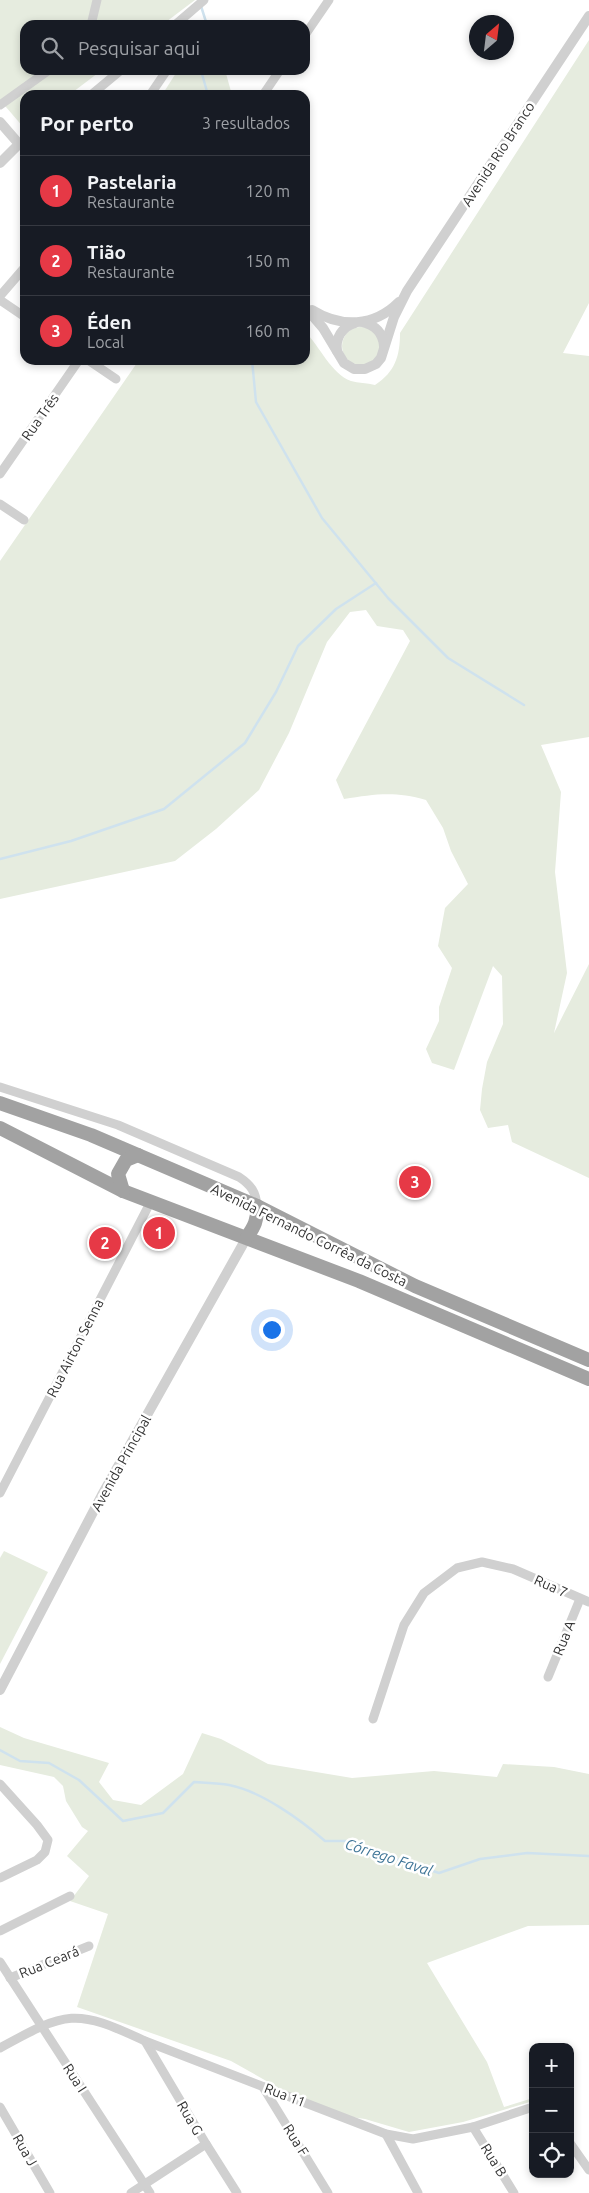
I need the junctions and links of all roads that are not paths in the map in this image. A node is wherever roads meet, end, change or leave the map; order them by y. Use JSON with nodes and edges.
{"nodes":[{"id":1,"x":97,"y":0,"type":"edge"},
{"id":2,"x":204,"y":0,"type":"edge"},
{"id":3,"x":329,"y":0,"type":"edge"},
{"id":4,"x":589,"y":16,"type":"edge"},
{"id":5,"x":92,"y":20,"type":"edge"},
{"id":6,"x":181,"y":20,"type":"edge"},
{"id":7,"x":310,"y":27,"type":"edge"},
{"id":8,"x":42,"y":75,"type":"edge"},
{"id":9,"x":115,"y":75,"type":"edge"},
{"id":10,"x":164,"y":75,"type":"edge"},
{"id":11,"x":277,"y":75,"type":"edge"},
{"id":12,"x":21,"y":90,"type":"edge"},
{"id":13,"x":97,"y":90,"type":"edge"},
{"id":14,"x":153,"y":90,"type":"edge"},
{"id":15,"x":266,"y":90,"type":"edge"},
{"id":16,"x":20,"y":91,"type":"edge"},
{"id":17,"x":0,"y":105,"type":"edge"},
{"id":18,"x":0,"y":122,"type":"edge"},
{"id":19,"x":20,"y":141,"type":"edge"},
{"id":20,"x":20,"y":145,"type":"edge"},
{"id":21,"x":0,"y":163,"type":"edge"},
{"id":22,"x":20,"y":273,"type":"edge"},
{"id":23,"x":407,"y":291,"type":"junction"},
{"id":24,"x":0,"y":298,"type":"edge"},
{"id":25,"x":310,"y":310,"type":"edge"},
{"id":26,"x":20,"y":313,"type":"edge"},
{"id":27,"x":310,"y":313,"type":"edge"},
{"id":28,"x":359,"y":322,"type":"junction"},
{"id":29,"x":384,"y":346,"type":"junction"},
{"id":30,"x":341,"y":359,"type":"junction"},
{"id":31,"x":76,"y":365,"type":"edge"},
{"id":32,"x":95,"y":365,"type":"edge"},
{"id":33,"x":116,"y":379,"type":"dead end"},
{"id":34,"x":0,"y":474,"type":"edge"},
{"id":35,"x":0,"y":504,"type":"edge"},
{"id":36,"x":24,"y":520,"type":"dead end"},
{"id":37,"x":0,"y":1087,"type":"edge"},
{"id":38,"x":44,"y":1100,"type":"junction"},
{"id":39,"x":0,"y":1103,"type":"edge"},
{"id":40,"x":38,"y":1116,"type":"junction"},
{"id":41,"x":0,"y":1128,"type":"edge"},
{"id":42,"x":138,"y":1156,"type":"junction"},
{"id":43,"x":123,"y":1191,"type":"junction"},
{"id":44,"x":150,"y":1203,"type":"junction"},
{"id":45,"x":257,"y":1206,"type":"junction"},
{"id":46,"x":247,"y":1237,"type":"junction"},
{"id":47,"x":589,"y":1360,"type":"edge"},
{"id":48,"x":589,"y":1379,"type":"edge"},
{"id":49,"x":0,"y":1493,"type":"edge"},
{"id":50,"x":580,"y":1599,"type":"junction"},
{"id":51,"x":589,"y":1602,"type":"edge"},
{"id":52,"x":548,"y":1677,"type":"dead end"},
{"id":53,"x":0,"y":1690,"type":"edge"},
{"id":54,"x":373,"y":1719,"type":"dead end"},
{"id":55,"x":0,"y":1784,"type":"edge"},
{"id":56,"x":0,"y":1878,"type":"edge"},
{"id":57,"x":70,"y":1896,"type":"dead end"},
{"id":58,"x":0,"y":1931,"type":"edge"},
{"id":59,"x":88,"y":1946,"type":"dead end"},
{"id":60,"x":0,"y":1962,"type":"edge"},
{"id":61,"x":10,"y":1978,"type":"junction"},
{"id":62,"x":41,"y":2026,"type":"junction"},
{"id":63,"x":145,"y":2041,"type":"junction"},
{"id":64,"x":0,"y":2048,"type":"edge"},
{"id":65,"x":263,"y":2087,"type":"junction"},
{"id":66,"x":0,"y":2107,"type":"edge"},
{"id":67,"x":529,"y":2108,"type":"edge"},
{"id":68,"x":473,"y":2127,"type":"junction"},
{"id":69,"x":386,"y":2134,"type":"junction"},
{"id":70,"x":206,"y":2144,"type":"junction"},
{"id":71,"x":574,"y":2149,"type":"edge"},
{"id":72,"x":589,"y":2170,"type":"edge"},
{"id":73,"x":144,"y":2185,"type":"junction"},
{"id":74,"x":50,"y":2193,"type":"edge"},
{"id":75,"x":131,"y":2193,"type":"edge"},
{"id":76,"x":150,"y":2193,"type":"edge"},
{"id":77,"x":237,"y":2193,"type":"edge"},
{"id":78,"x":328,"y":2193,"type":"edge"},
{"id":79,"x":418,"y":2193,"type":"edge"},
{"id":80,"x":514,"y":2193,"type":"edge"}],
"edges":[{"from":1,"to":5,"type":"street"},
{"from":2,"to":6,"type":"street"},
{"from":3,"to":7,"type":"street"},
{"from":4,"to":23,"type":"street","name":"Avenida Rio Branco"},
{"from":8,"to":12,"type":"street"},
{"from":9,"to":13,"type":"street"},
{"from":10,"to":14,"type":"street"},
{"from":11,"to":15,"type":"street"},
{"from":16,"to":17,"type":"street"},
{"from":18,"to":19,"type":"street"},
{"from":20,"to":21,"type":"street"},
{"from":22,"to":24,"type":"street"},
{"from":23,"to":28,"type":"street"},
{"from":23,"to":29,"type":"street"},
{"from":24,"to":26,"type":"street"},
{"from":25,"to":28,"type":"street"},
{"from":27,"to":30,"type":"street"},
{"from":28,"to":29,"type":"street"},
{"from":28,"to":30,"type":"street"},
{"from":29,"to":30,"type":"street"},
{"from":31,"to":34,"type":"street","name":"Rua Três"},
{"from":32,"to":33,"type":"street"},
{"from":35,"to":36,"type":"street"},
{"from":37,"to":38,"type":"street"},
{"from":38,"to":40,"type":"street"},
{"from":38,"to":45,"type":"street"},
{"from":39,"to":40,"type":"highway","name":"Avenida Fernando Corrêa da Costa"},
{"from":40,"to":42,"type":"highway","name":"Avenida Fernando Corrêa da Costa"},
{"from":41,"to":43,"type":"highway","name":"Avenida Fernando Corrêa da Costa"},
{"from":42,"to":43,"type":"highway"},
{"from":42,"to":45,"type":"highway","name":"Avenida Fernando Corrêa da Costa"},
{"from":43,"to":44,"type":"highway","name":"Avenida Fernando Corrêa da Costa"},
{"from":44,"to":46,"type":"highway","name":"Avenida Fernando Corrêa da Costa"},
{"from":44,"to":49,"type":"street","name":"Rua Airton Senna"},
{"from":45,"to":46,"type":"highway"},
{"from":45,"to":47,"type":"highway","name":"Avenida Fernando Corrêa da Costa"},
{"from":46,"to":48,"type":"highway","name":"Avenida Fernando Corrêa da Costa"},
{"from":46,"to":53,"type":"street","name":"Avenida Principal"},
{"from":50,"to":51,"type":"street","name":"Rua 7"},
{"from":50,"to":52,"type":"street","name":"Rua A"},
{"from":50,"to":54,"type":"street","name":"Rua 7"},
{"from":55,"to":56,"type":"street"},
{"from":57,"to":58,"type":"street"},
{"from":59,"to":61,"type":"street","name":"Rua Ceará"},
{"from":60,"to":61,"type":"street","name":"Rua I"},
{"from":61,"to":62,"type":"street","name":"Rua I"},
{"from":62,"to":63,"type":"street","name":"Rua 11"},
{"from":62,"to":64,"type":"street","name":"Rua 11"},
{"from":62,"to":73,"type":"street","name":"Rua I"},
{"from":63,"to":65,"type":"street","name":"Rua 11"},
{"from":63,"to":70,"type":"street","name":"Rua G"},
{"from":65,"to":69,"type":"street","name":"Rua 11"},
{"from":65,"to":78,"type":"street","name":"Rua F"},
{"from":66,"to":74,"type":"street","name":"Rua J"},
{"from":67,"to":68,"type":"street","name":"Rua 11"},
{"from":68,"to":69,"type":"street","name":"Rua 11"},
{"from":68,"to":80,"type":"street","name":"Rua B"},
{"from":69,"to":79,"type":"street"},
{"from":70,"to":73,"type":"street"},
{"from":70,"to":77,"type":"street","name":"Rua G"},
{"from":71,"to":72,"type":"street"},
{"from":73,"to":75,"type":"street"},
{"from":73,"to":76,"type":"street","name":"Rua I"}]}
